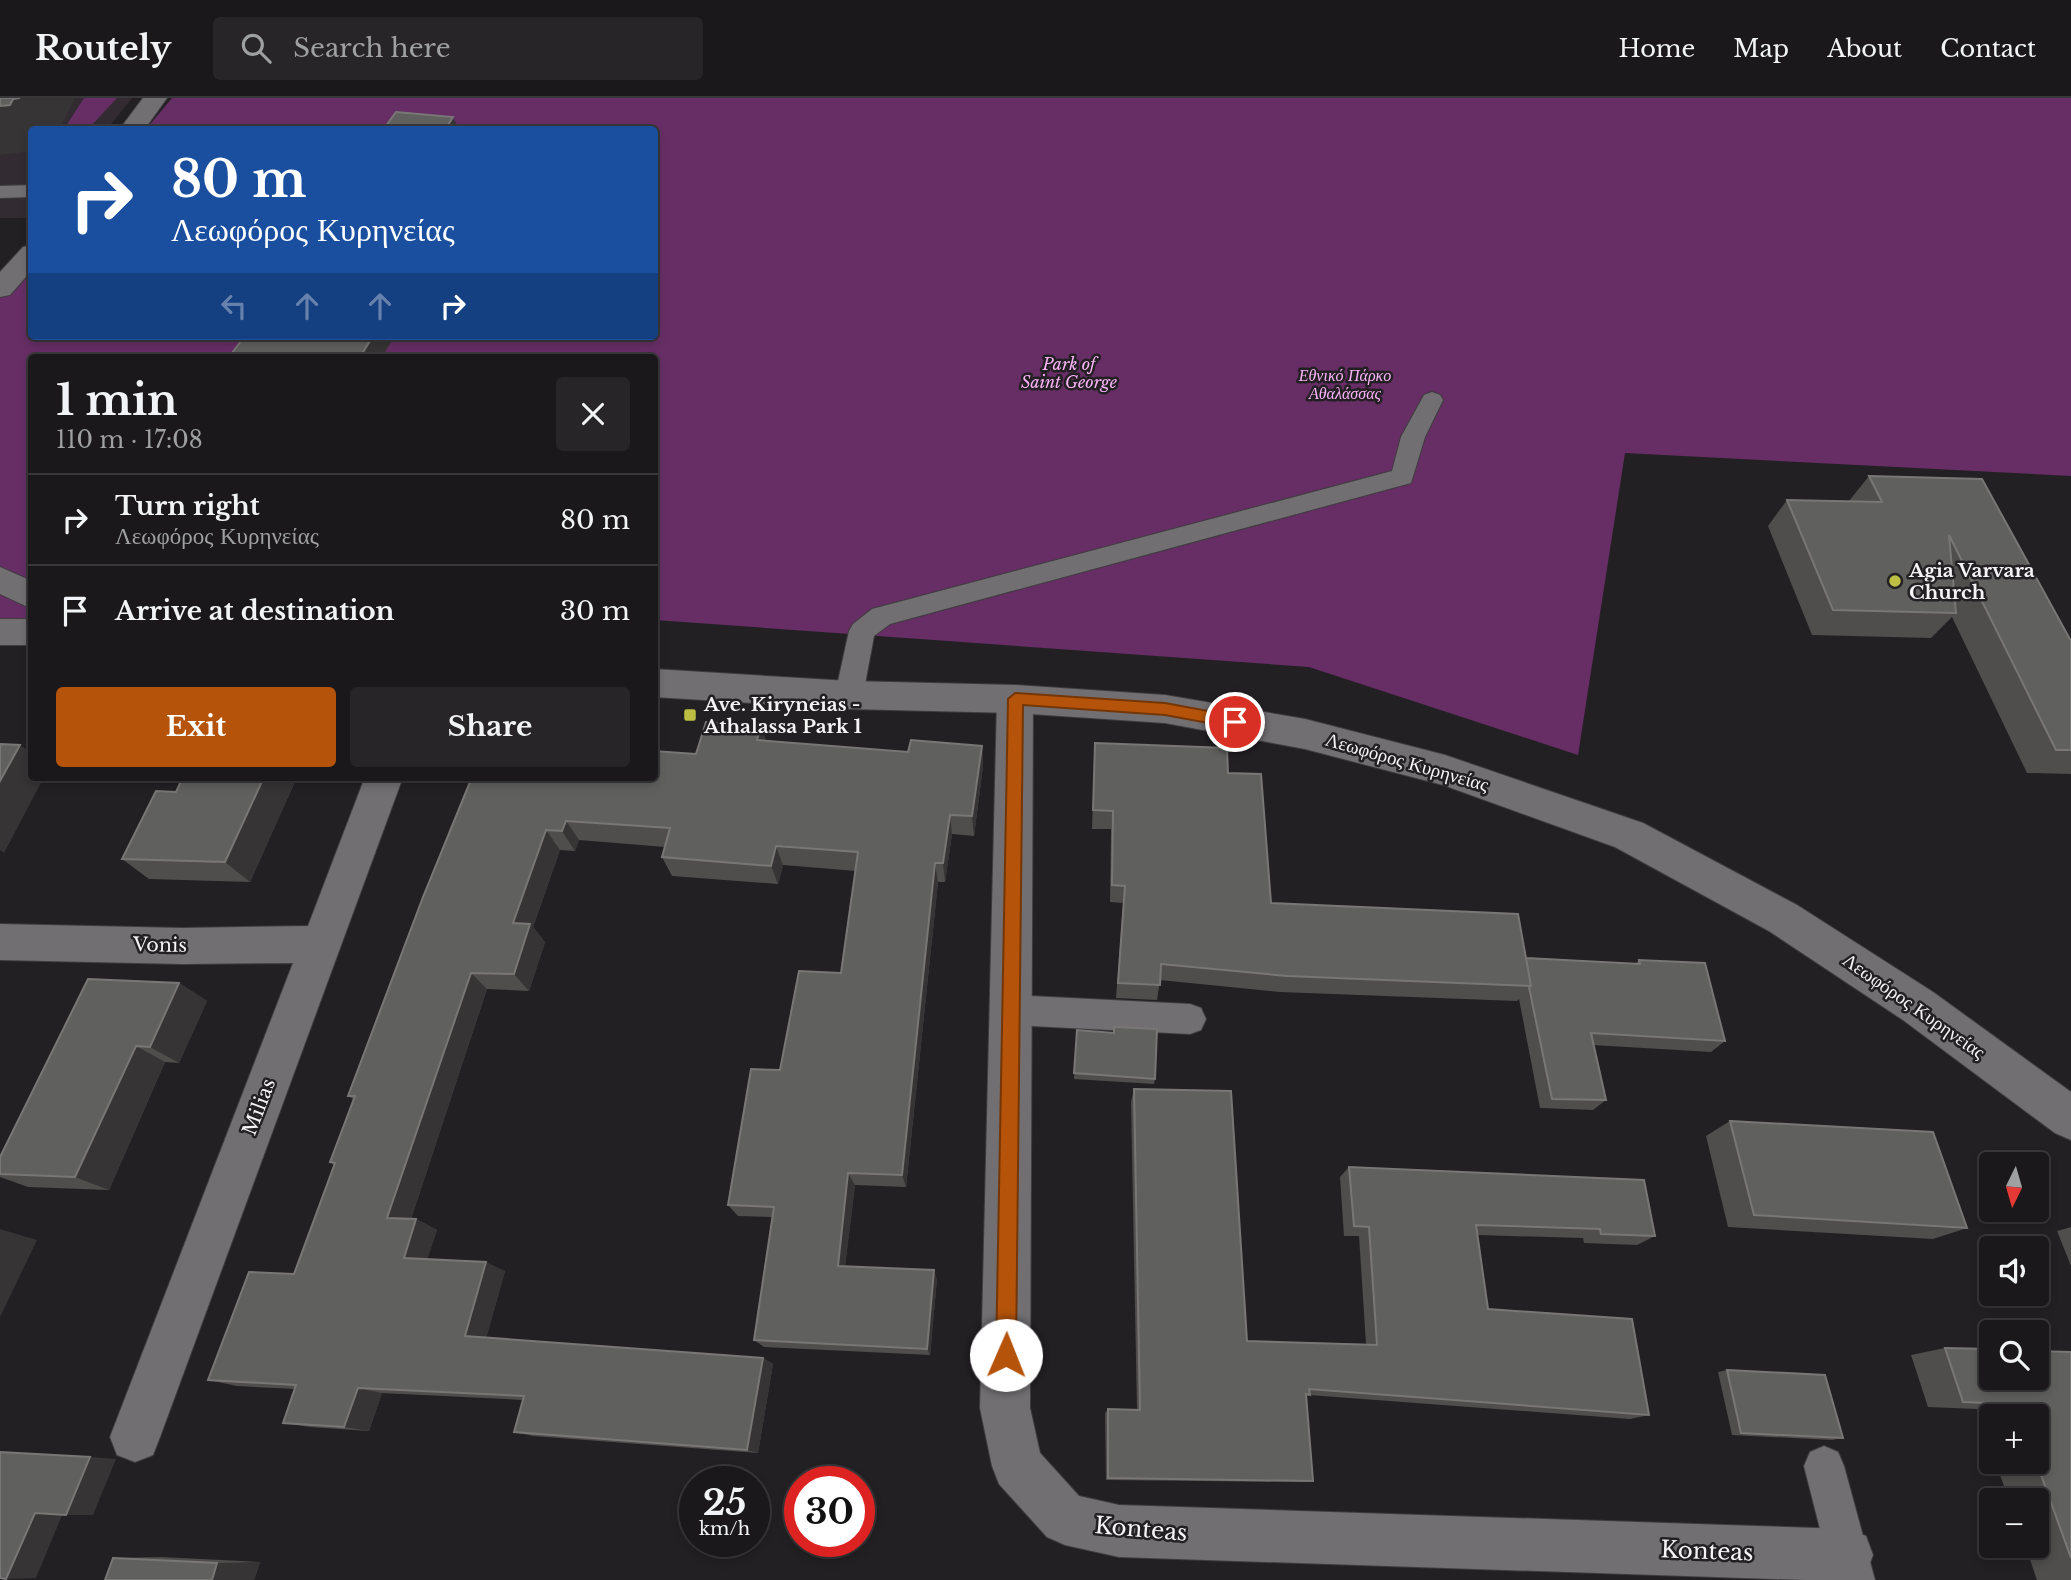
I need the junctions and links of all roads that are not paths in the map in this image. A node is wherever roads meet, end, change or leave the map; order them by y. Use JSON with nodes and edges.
{"nodes":[{"id":1,"x":155,"y":98,"type":"edge"},
{"id":2,"x":134,"y":126,"type":"edge"},
{"id":3,"x":28,"y":191,"type":"edge"},
{"id":4,"x":0,"y":192,"type":"edge"},
{"id":5,"x":28,"y":258,"type":"edge"},
{"id":6,"x":0,"y":289,"type":"edge"},
{"id":7,"x":1432,"y":400,"type":"dead end"},
{"id":8,"x":0,"y":579,"type":"edge"},
{"id":9,"x":28,"y":595,"type":"edge"},
{"id":10,"x":0,"y":632,"type":"edge"},
{"id":11,"x":28,"y":632,"type":"edge"},
{"id":12,"x":658,"y":683,"type":"edge"},
{"id":13,"x":849,"y":695,"type":"junction"},
{"id":14,"x":1015,"y":699,"type":"junction"},
{"id":15,"x":382,"y":781,"type":"edge"},
{"id":16,"x":0,"y":942,"type":"edge"},
{"id":17,"x":320,"y":944,"type":"junction"},
{"id":18,"x":1011,"y":1010,"type":"junction"},
{"id":19,"x":1190,"y":1019,"type":"dead end"},
{"id":20,"x":2071,"y":1118,"type":"edge"},
{"id":21,"x":135,"y":1437,"type":"dead end"},
{"id":22,"x":1824,"y":1466,"type":"dead end"},
{"id":23,"x":1851,"y":1568,"type":"edge"}],
"edges":[{"from":1,"to":2,"type":"street"},
{"from":3,"to":4,"type":"lane"},
{"from":5,"to":6,"type":"street"},
{"from":7,"to":13,"type":"lane"},
{"from":8,"to":9,"type":"street"},
{"from":10,"to":11,"type":"street"},
{"from":12,"to":13,"type":"street","name":"Λεωφόρος Κυρηνείας"},
{"from":13,"to":14,"type":"street","name":"Λεωφόρος Κυρηνείας"},
{"from":14,"to":18,"type":"street","name":"Konteas"},
{"from":14,"to":20,"type":"street","name":"Λεωφόρος Κυρηνείας"},
{"from":15,"to":17,"type":"street","name":"Milias"},
{"from":16,"to":17,"type":"street","name":"Vonis"},
{"from":17,"to":21,"type":"street","name":"Milias"},
{"from":18,"to":19,"type":"lane"},
{"from":18,"to":23,"type":"street","name":"Konteas"},
{"from":22,"to":23,"type":"lane"}]}
